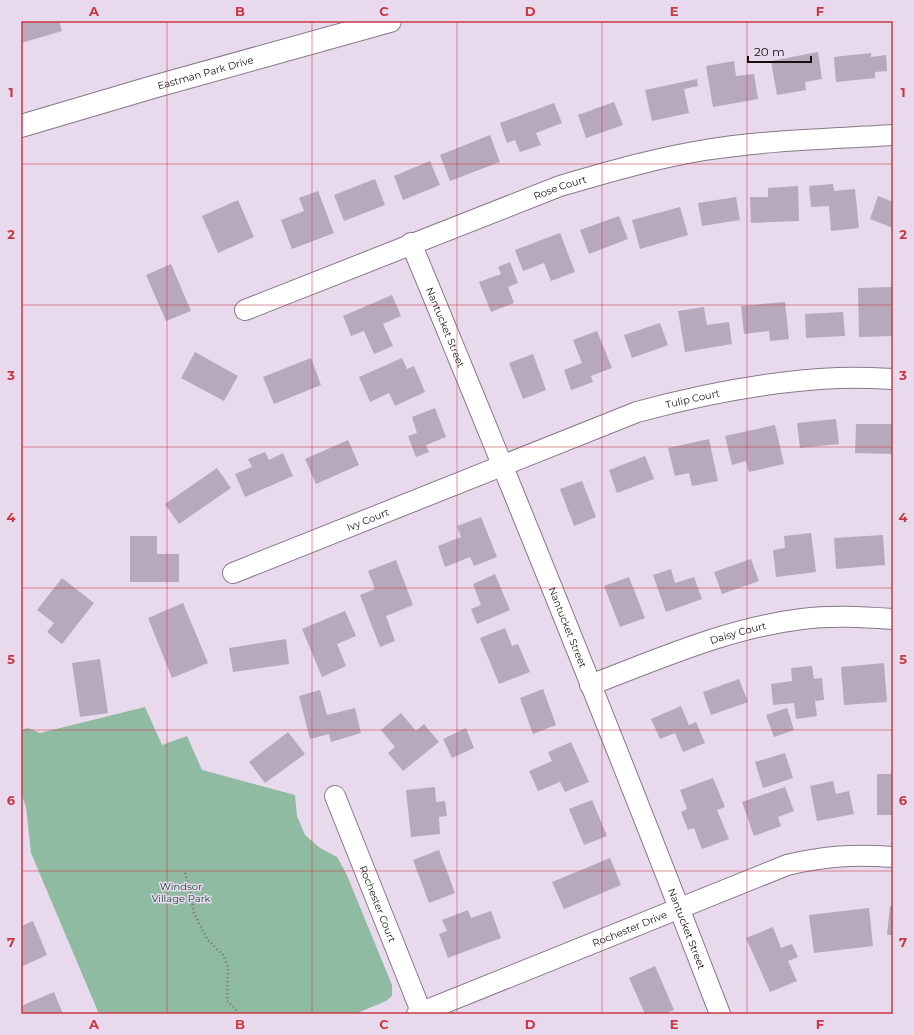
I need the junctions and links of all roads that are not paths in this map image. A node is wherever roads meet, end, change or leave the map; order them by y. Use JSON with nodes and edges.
{"nodes":[{"id":1,"x":390,"y":21,"type":"edge"},
{"id":2,"x":21,"y":126,"type":"edge"},
{"id":3,"x":893,"y":135,"type":"edge"},
{"id":4,"x":411,"y":243,"type":"junction"},
{"id":5,"x":245,"y":310,"type":"dead end"},
{"id":6,"x":893,"y":379,"type":"edge"},
{"id":7,"x":502,"y":465,"type":"junction"},
{"id":8,"x":233,"y":573,"type":"dead end"},
{"id":9,"x":893,"y":619,"type":"edge"},
{"id":10,"x":590,"y":685,"type":"junction"},
{"id":11,"x":335,"y":796,"type":"dead end"},
{"id":12,"x":893,"y":857,"type":"edge"},
{"id":13,"x":680,"y":908,"type":"junction"},
{"id":14,"x":420,"y":1013,"type":"edge"},
{"id":15,"x":720,"y":1014,"type":"edge"}],
"edges":[{"from":1,"to":2,"type":"street","name":"Eastman Park Drive"},
{"from":3,"to":4,"type":"street","name":"Rose Court"},
{"from":4,"to":5,"type":"street","name":"Rose Court"},
{"from":4,"to":7,"type":"street","name":"Nantucket Street"},
{"from":6,"to":7,"type":"street","name":"Tulip Court"},
{"from":7,"to":8,"type":"street","name":"Ivy Court"},
{"from":7,"to":10,"type":"street","name":"Nantucket Street"},
{"from":9,"to":10,"type":"street","name":"Daisy Court"},
{"from":10,"to":13,"type":"street","name":"Nantucket Street"},
{"from":11,"to":14,"type":"street","name":"Rochester Court"},
{"from":12,"to":13,"type":"street","name":"Rochester Drive"},
{"from":13,"to":14,"type":"street","name":"Rochester Drive"},
{"from":13,"to":15,"type":"street","name":"Nantucket Street"}]}
